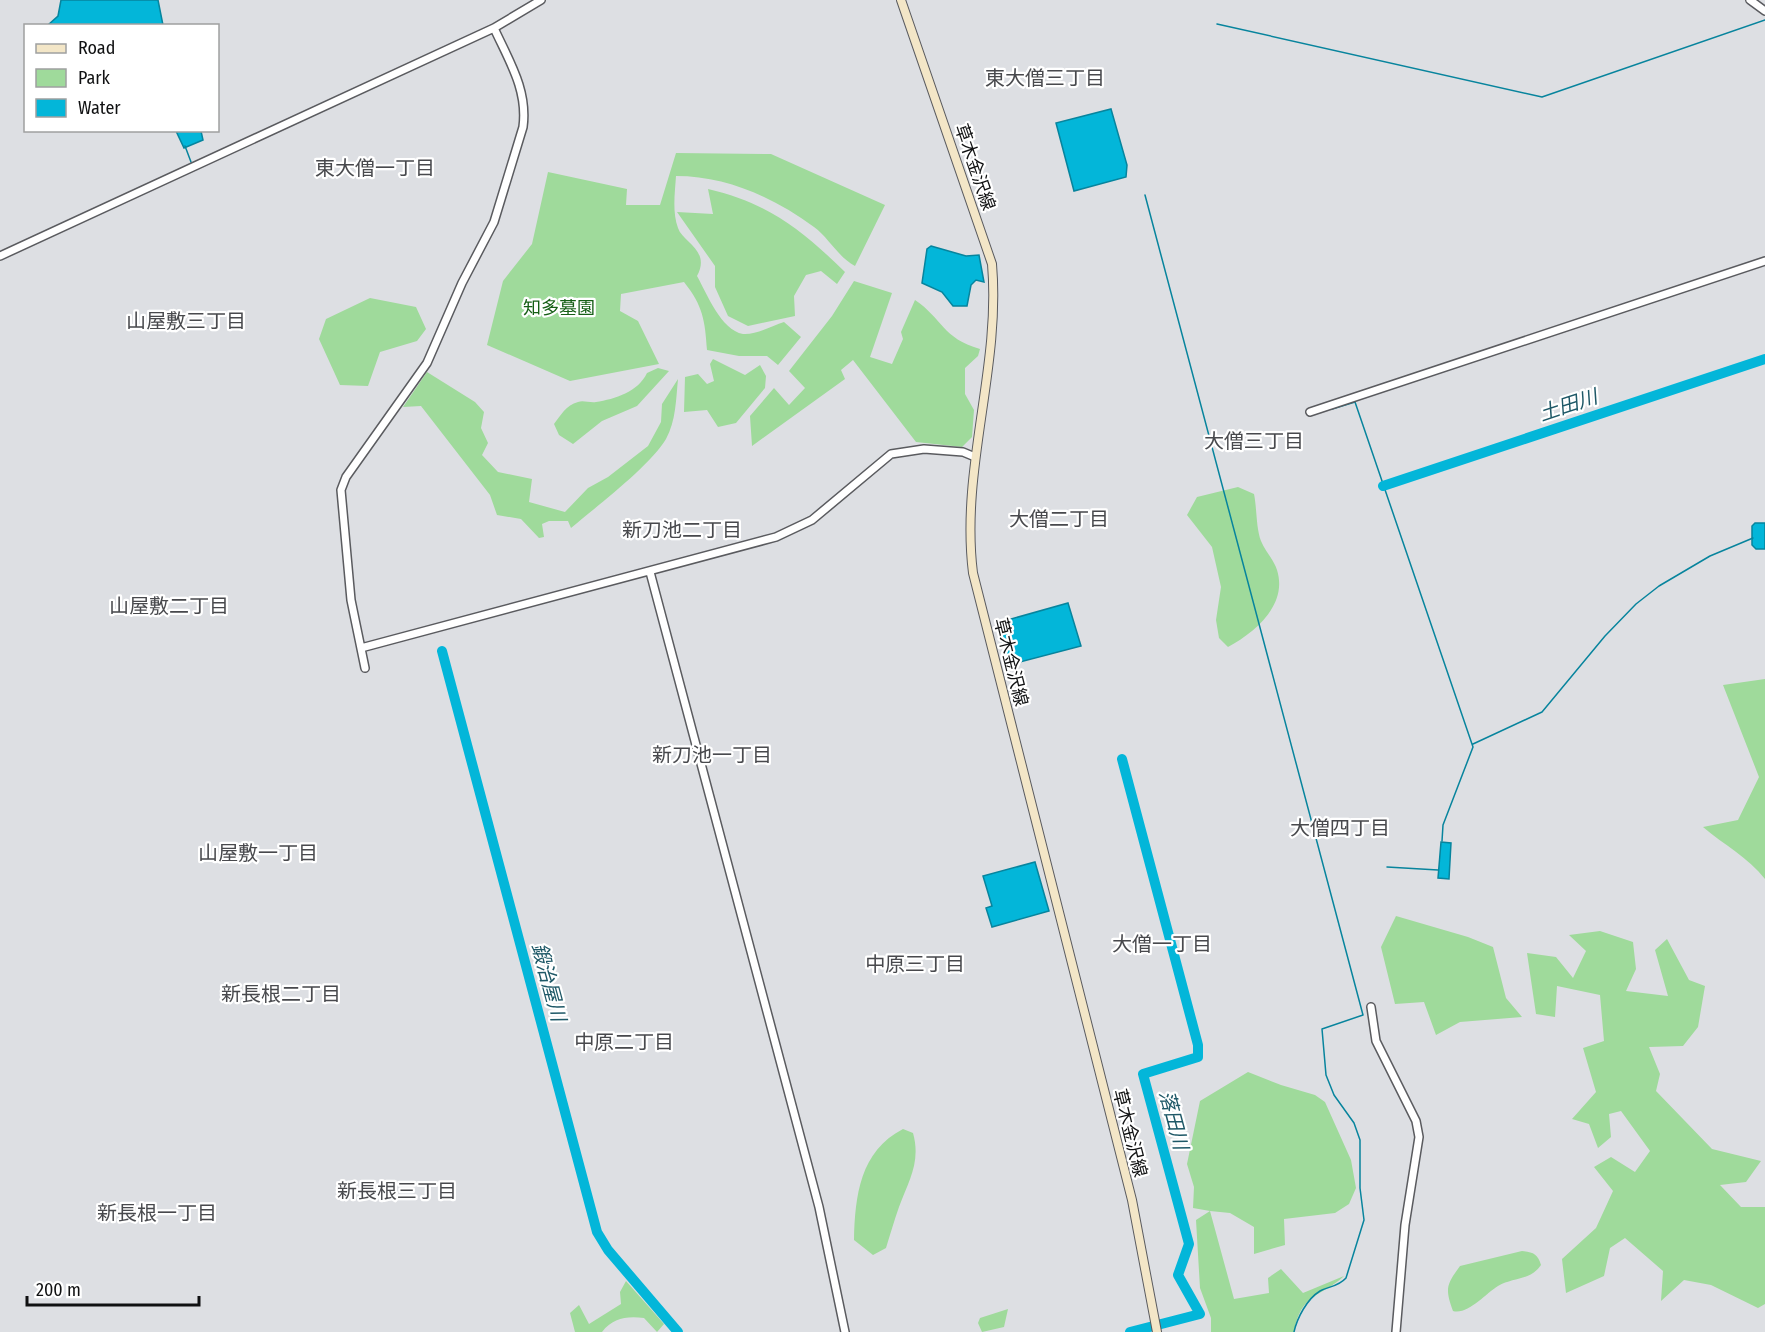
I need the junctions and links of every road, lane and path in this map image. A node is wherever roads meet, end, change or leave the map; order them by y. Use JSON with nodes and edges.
{"nodes":[{"id":1,"x":541,"y":0,"type":"edge"},
{"id":2,"x":902,"y":0,"type":"edge"},
{"id":3,"x":1750,"y":0,"type":"edge"},
{"id":4,"x":1765,"y":11,"type":"edge"},
{"id":5,"x":494,"y":27,"type":"junction"},
{"id":6,"x":0,"y":256,"type":"edge"},
{"id":7,"x":1765,"y":261,"type":"edge"},
{"id":8,"x":1310,"y":412,"type":"dead end"},
{"id":9,"x":975,"y":457,"type":"junction"},
{"id":10,"x":650,"y":572,"type":"junction"},
{"id":11,"x":361,"y":648,"type":"junction"},
{"id":12,"x":365,"y":668,"type":"dead end"},
{"id":13,"x":1371,"y":1007,"type":"dead end"},
{"id":14,"x":845,"y":1332,"type":"edge"},
{"id":15,"x":1157,"y":1332,"type":"edge"},
{"id":16,"x":1395,"y":1332,"type":"edge"}],
"edges":[{"from":1,"to":5,"type":"street"},
{"from":2,"to":9,"type":"main road","name":"草木金沢線"},
{"from":3,"to":4,"type":"street"},
{"from":5,"to":6,"type":"street"},
{"from":5,"to":11,"type":"street"},
{"from":7,"to":8,"type":"street"},
{"from":9,"to":10,"type":"street"},
{"from":9,"to":15,"type":"main road","name":"草木金沢線"},
{"from":10,"to":11,"type":"street"},
{"from":10,"to":14,"type":"street"},
{"from":11,"to":12,"type":"street"},
{"from":13,"to":16,"type":"street"}]}
